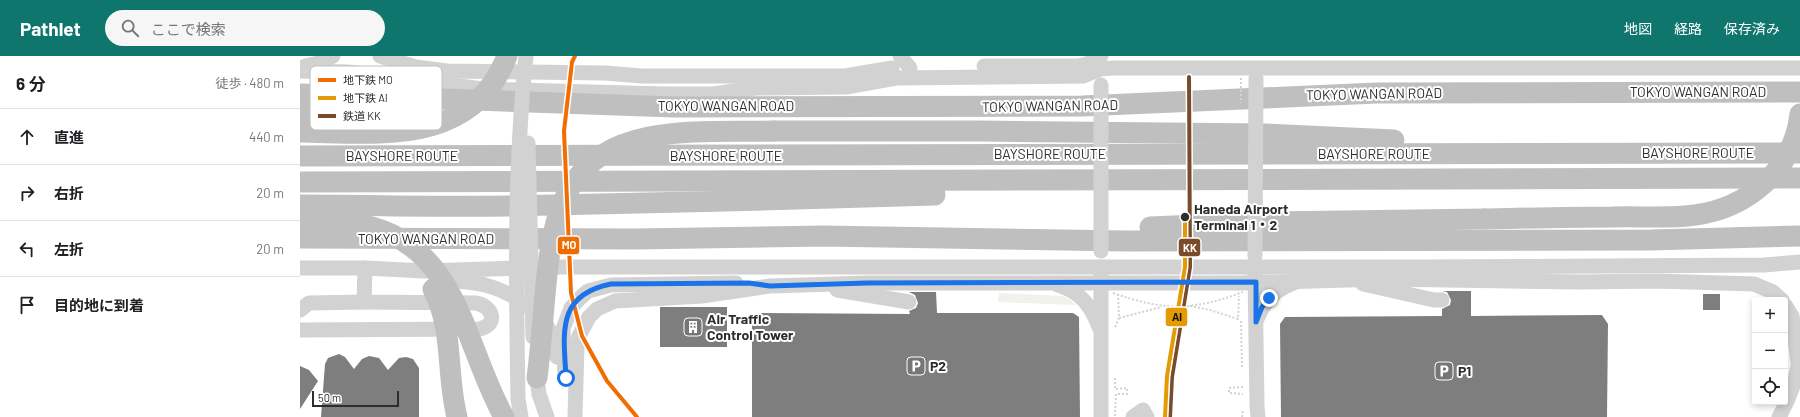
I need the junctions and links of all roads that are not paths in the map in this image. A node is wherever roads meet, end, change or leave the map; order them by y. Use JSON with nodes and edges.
{"nodes":[{"id":1,"x":333,"y":56,"type":"edge"},
{"id":2,"x":380,"y":56,"type":"edge"},
{"id":3,"x":507,"y":56,"type":"edge"},
{"id":4,"x":527,"y":56,"type":"edge"},
{"id":5,"x":900,"y":56,"type":"edge"},
{"id":6,"x":1101,"y":63,"type":"edge"},
{"id":7,"x":413,"y":66,"type":"edge"},
{"id":8,"x":300,"y":67,"type":"edge"},
{"id":9,"x":1256,"y":67,"type":"edge"},
{"id":10,"x":910,"y":68,"type":"junction"},
{"id":11,"x":1800,"y":68,"type":"edge"},
{"id":12,"x":300,"y":71,"type":"edge"},
{"id":13,"x":310,"y":71,"type":"edge"},
{"id":14,"x":442,"y":71,"type":"edge"},
{"id":15,"x":442,"y":84,"type":"edge"},
{"id":16,"x":1800,"y":92,"type":"edge"},
{"id":17,"x":300,"y":94,"type":"edge"},
{"id":18,"x":310,"y":94,"type":"edge"},
{"id":19,"x":442,"y":99,"type":"edge"},
{"id":20,"x":310,"y":112,"type":"edge"},
{"id":21,"x":300,"y":113,"type":"edge"},
{"id":22,"x":1800,"y":114,"type":"edge"},
{"id":23,"x":442,"y":122,"type":"edge"},
{"id":24,"x":415,"y":130,"type":"edge"},
{"id":25,"x":300,"y":132,"type":"edge"},
{"id":26,"x":1800,"y":152,"type":"edge"},
{"id":27,"x":1666,"y":153,"type":"junction"},
{"id":28,"x":300,"y":156,"type":"edge"},
{"id":29,"x":1800,"y":178,"type":"edge"},
{"id":30,"x":1094,"y":181,"type":"junction"},
{"id":31,"x":300,"y":182,"type":"edge"},
{"id":32,"x":300,"y":205,"type":"edge"},
{"id":33,"x":300,"y":221,"type":"edge"},
{"id":34,"x":300,"y":229,"type":"edge"},
{"id":35,"x":1800,"y":236,"type":"edge"},
{"id":36,"x":300,"y":238,"type":"edge"},
{"id":37,"x":1048,"y":239,"type":"junction"},
{"id":38,"x":1255,"y":261,"type":"junction"},
{"id":39,"x":1800,"y":262,"type":"edge"},
{"id":40,"x":1101,"y":266,"type":"junction"},
{"id":41,"x":300,"y":268,"type":"edge"},
{"id":42,"x":364,"y":268,"type":"junction"},
{"id":43,"x":424,"y":271,"type":"junction"},
{"id":44,"x":1352,"y":281,"type":"junction"},
{"id":45,"x":1050,"y":282,"type":"junction"},
{"id":46,"x":1256,"y":282,"type":"junction"},
{"id":47,"x":1300,"y":282,"type":"junction"},
{"id":48,"x":770,"y":286,"type":"junction"},
{"id":49,"x":808,"y":286,"type":"junction"},
{"id":50,"x":1108,"y":286,"type":"junction"},
{"id":51,"x":1778,"y":297,"type":"edge"},
{"id":52,"x":1442,"y":300,"type":"dead end"},
{"id":53,"x":364,"y":302,"type":"junction"},
{"id":54,"x":909,"y":302,"type":"dead end"},
{"id":55,"x":1788,"y":309,"type":"edge"},
{"id":56,"x":300,"y":310,"type":"edge"},
{"id":57,"x":1256,"y":322,"type":"junction"},
{"id":58,"x":300,"y":330,"type":"edge"},
{"id":59,"x":1111,"y":331,"type":"junction"},
{"id":60,"x":1799,"y":359,"type":"edge"},
{"id":61,"x":537,"y":378,"type":"junction"},
{"id":62,"x":566,"y":378,"type":"junction"},
{"id":63,"x":457,"y":417,"type":"edge"},
{"id":64,"x":504,"y":417,"type":"edge"},
{"id":65,"x":521,"y":417,"type":"edge"},
{"id":66,"x":547,"y":417,"type":"edge"},
{"id":67,"x":575,"y":417,"type":"edge"},
{"id":68,"x":581,"y":417,"type":"edge"},
{"id":69,"x":1101,"y":417,"type":"edge"},
{"id":70,"x":1133,"y":417,"type":"edge"},
{"id":71,"x":1147,"y":417,"type":"edge"},
{"id":72,"x":1258,"y":417,"type":"edge"},
{"id":73,"x":1779,"y":417,"type":"edge"}],
"edges":[{"from":1,"to":8,"type":"street"},
{"from":2,"to":7,"type":"street"},
{"from":3,"to":23,"type":"highway","bridge":true},
{"from":4,"to":61,"type":"street","bridge":true},
{"from":4,"to":65,"type":"street","bridge":true},
{"from":5,"to":10,"type":"street"},
{"from":6,"to":9,"type":"street"},
{"from":6,"to":10,"type":"street"},
{"from":6,"to":15,"type":"street"},
{"from":6,"to":40,"type":"street","bridge":true},
{"from":9,"to":11,"type":"street"},
{"from":9,"to":38,"type":"street","bridge":true},
{"from":10,"to":14,"type":"street"},
{"from":12,"to":13,"type":"street"},
{"from":16,"to":19,"type":"highway","name":"TOKYO WANGAN ROAD"},
{"from":17,"to":18,"type":"highway","name":"TOKYO WANGAN ROAD"},
{"from":20,"to":21,"type":"highway"},
{"from":22,"to":37,"type":"highway","bridge":true},
{"from":24,"to":25,"type":"highway","bridge":true},
{"from":26,"to":27,"type":"highway","name":"BAYSHORE ROUTE"},
{"from":27,"to":28,"type":"highway","name":"BAYSHORE ROUTE"},
{"from":27,"to":61,"type":"highway","bridge":true},
{"from":29,"to":30,"type":"highway","name":"BAYSHORE ROUTE"},
{"from":30,"to":31,"type":"highway","name":"BAYSHORE ROUTE"},
{"from":30,"to":32,"type":"highway"},
{"from":33,"to":64,"type":"highway","bridge":true},
{"from":34,"to":63,"type":"highway","bridge":true},
{"from":35,"to":37,"type":"highway","name":"TOKYO WANGAN ROAD"},
{"from":36,"to":37,"type":"highway","name":"TOKYO WANGAN ROAD"},
{"from":38,"to":39,"type":"street"},
{"from":38,"to":40,"type":"street"},
{"from":38,"to":46,"type":"street"},
{"from":40,"to":43,"type":"street"},
{"from":40,"to":50,"type":"street"},
{"from":41,"to":42,"type":"street"},
{"from":42,"to":43,"type":"street"},
{"from":42,"to":53,"type":"street"},
{"from":43,"to":62,"type":"street"},
{"from":44,"to":47,"type":"street"},
{"from":44,"to":51,"type":"street"},
{"from":44,"to":52,"type":"street"},
{"from":45,"to":49,"type":"street"},
{"from":45,"to":50,"type":"street"},
{"from":45,"to":59,"type":"street"},
{"from":46,"to":47,"type":"street"},
{"from":46,"to":50,"type":"street"},
{"from":46,"to":57,"type":"street"},
{"from":47,"to":57,"type":"street"},
{"from":48,"to":49,"type":"street"},
{"from":48,"to":62,"type":"street"},
{"from":48,"to":67,"type":"street","bridge":true},
{"from":49,"to":54,"type":"street"},
{"from":50,"to":59,"type":"street"},
{"from":53,"to":56,"type":"street"},
{"from":53,"to":58,"type":"street"},
{"from":55,"to":60,"type":"street"},
{"from":57,"to":72,"type":"street"},
{"from":59,"to":69,"type":"street"},
{"from":60,"to":73,"type":"street"},
{"from":61,"to":66,"type":"street"},
{"from":62,"to":68,"type":"street"},
{"from":70,"to":71,"type":"street"}]}
